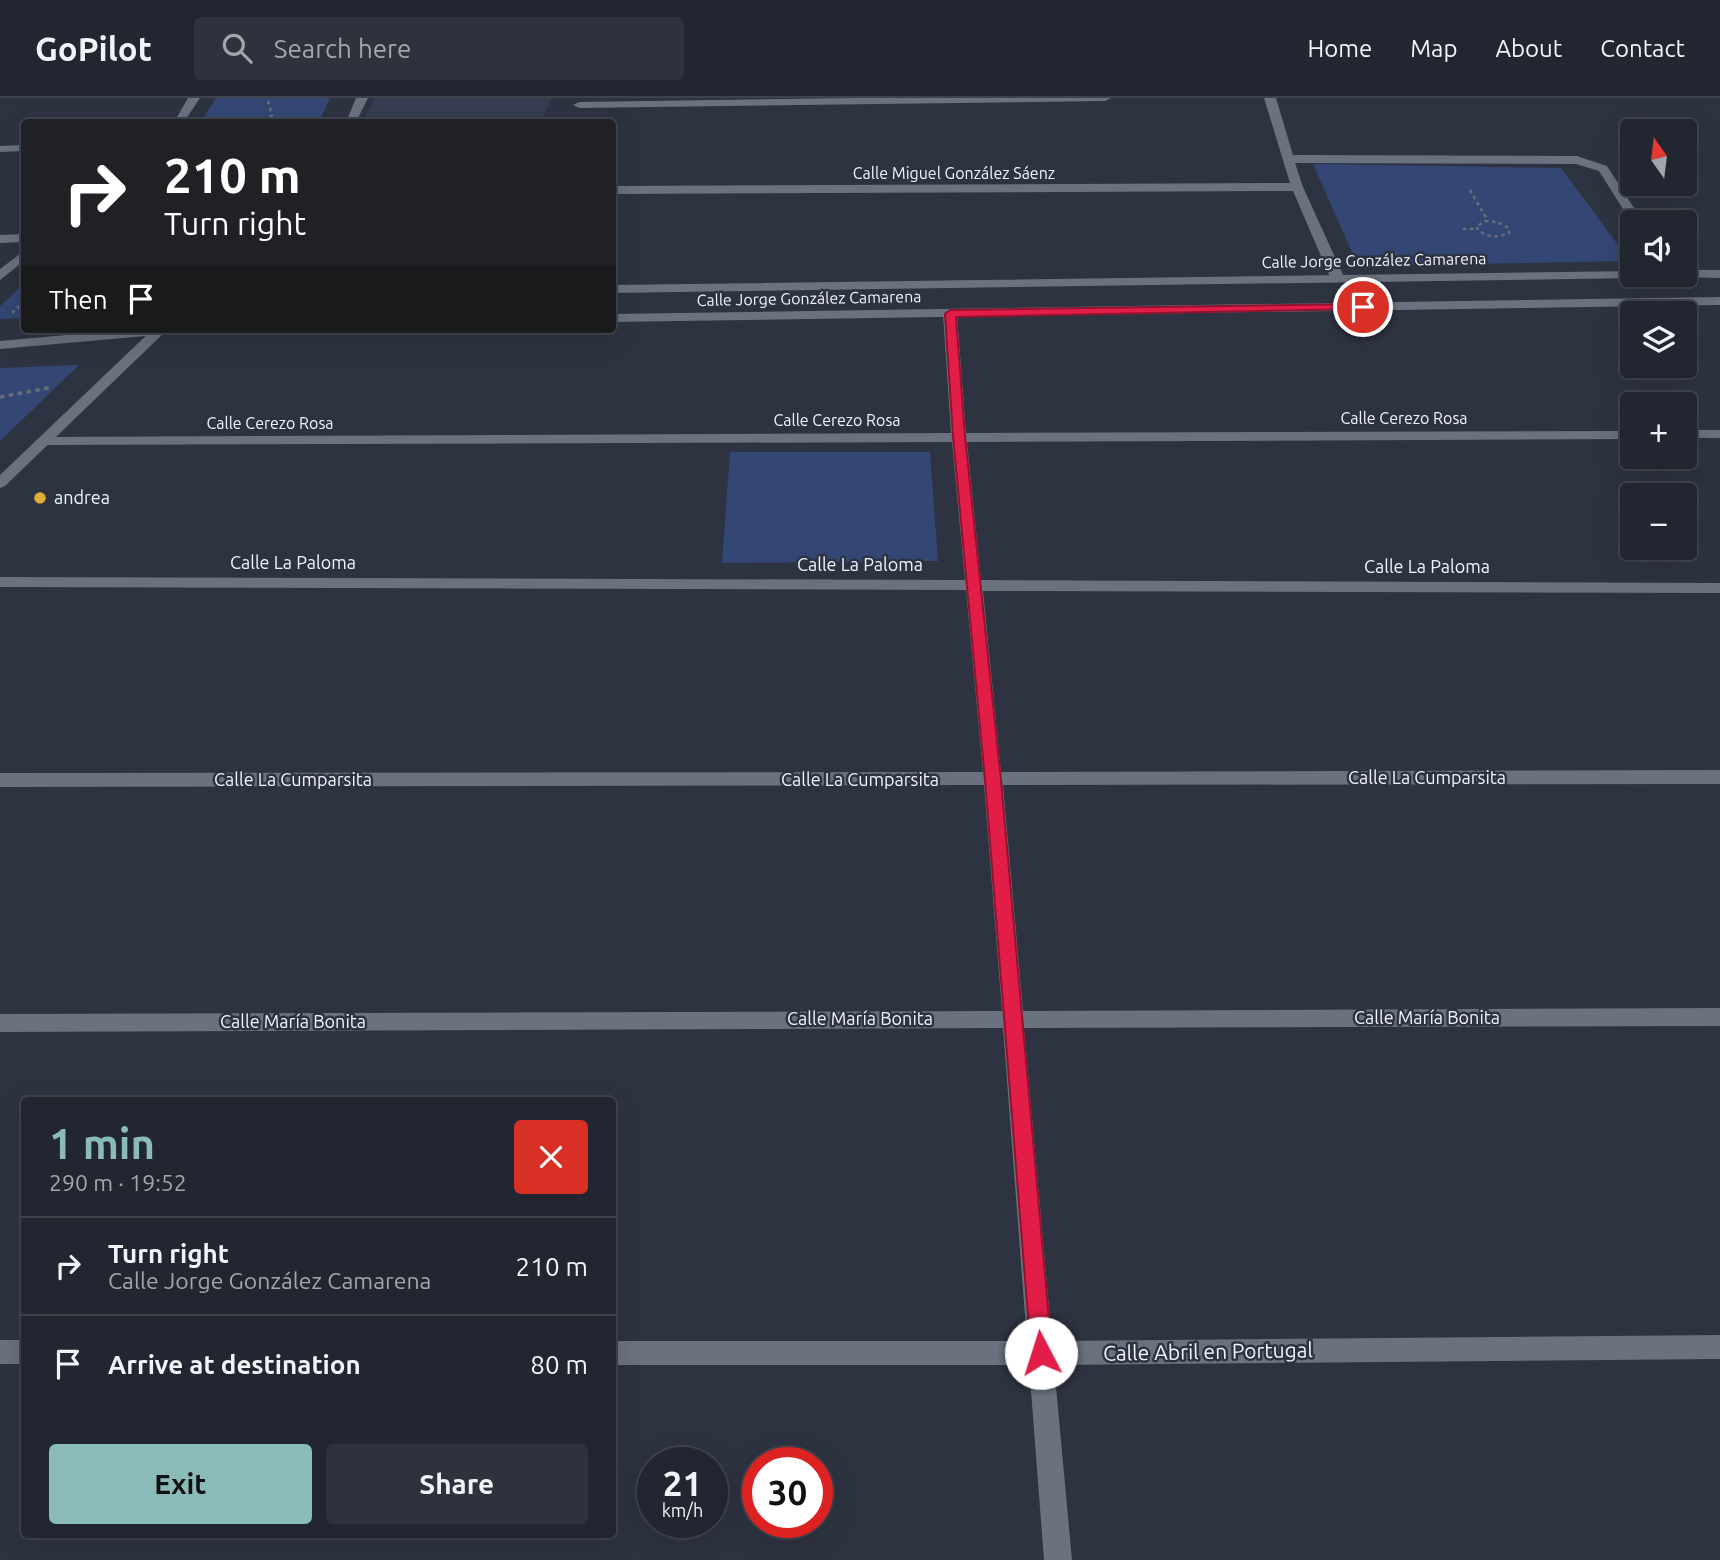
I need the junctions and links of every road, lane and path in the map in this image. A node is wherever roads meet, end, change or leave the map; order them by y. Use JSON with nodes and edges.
{"nodes":[{"id":1,"x":194,"y":98,"type":"edge"},
{"id":2,"x":267,"y":98,"type":"edge"},
{"id":3,"x":362,"y":98,"type":"edge"},
{"id":4,"x":1105,"y":98,"type":"edge"},
{"id":5,"x":1270,"y":98,"type":"edge"},
{"id":6,"x":579,"y":106,"type":"edge"},
{"id":7,"x":180,"y":119,"type":"edge"},
{"id":8,"x":268,"y":119,"type":"edge"},
{"id":9,"x":352,"y":119,"type":"edge"},
{"id":10,"x":21,"y":148,"type":"edge"},
{"id":11,"x":0,"y":149,"type":"edge"},
{"id":12,"x":1289,"y":159,"type":"junction"},
{"id":13,"x":1297,"y":187,"type":"junction"},
{"id":14,"x":616,"y":190,"type":"edge"},
{"id":15,"x":1469,"y":190,"type":"dead end"},
{"id":16,"x":1629,"y":210,"type":"edge"},
{"id":17,"x":1488,"y":221,"type":"junction"},
{"id":18,"x":1463,"y":229,"type":"dead end"},
{"id":19,"x":1476,"y":229,"type":"junction"},
{"id":20,"x":21,"y":238,"type":"edge"},
{"id":21,"x":0,"y":239,"type":"edge"},
{"id":22,"x":21,"y":258,"type":"edge"},
{"id":23,"x":1697,"y":274,"type":"edge"},
{"id":24,"x":1720,"y":274,"type":"edge"},
{"id":25,"x":1620,"y":275,"type":"edge"},
{"id":26,"x":0,"y":276,"type":"edge"},
{"id":27,"x":1337,"y":277,"type":"junction"},
{"id":28,"x":616,"y":289,"type":"edge"},
{"id":29,"x":1720,"y":302,"type":"edge"},
{"id":30,"x":950,"y":314,"type":"junction"},
{"id":31,"x":616,"y":318,"type":"edge"},
{"id":32,"x":128,"y":333,"type":"edge"},
{"id":33,"x":157,"y":333,"type":"edge"},
{"id":34,"x":0,"y":345,"type":"edge"},
{"id":35,"x":63,"y":384,"type":"dead end"},
{"id":36,"x":1,"y":398,"type":"edge"},
{"id":37,"x":1697,"y":434,"type":"edge"},
{"id":38,"x":1720,"y":434,"type":"edge"},
{"id":39,"x":1620,"y":435,"type":"edge"},
{"id":40,"x":959,"y":436,"type":"junction"},
{"id":41,"x":42,"y":441,"type":"junction"},
{"id":42,"x":0,"y":483,"type":"edge"},
{"id":43,"x":0,"y":582,"type":"edge"},
{"id":44,"x":974,"y":584,"type":"junction"},
{"id":45,"x":1720,"y":588,"type":"edge"},
{"id":46,"x":1720,"y":777,"type":"edge"},
{"id":47,"x":0,"y":780,"type":"edge"},
{"id":48,"x":993,"y":780,"type":"junction"},
{"id":49,"x":1720,"y":1017,"type":"edge"},
{"id":50,"x":1013,"y":1018,"type":"junction"},
{"id":51,"x":0,"y":1023,"type":"edge"},
{"id":52,"x":1720,"y":1347,"type":"edge"},
{"id":53,"x":0,"y":1352,"type":"edge"},
{"id":54,"x":21,"y":1352,"type":"edge"},
{"id":55,"x":616,"y":1353,"type":"edge"},
{"id":56,"x":1041,"y":1353,"type":"junction"},
{"id":57,"x":1058,"y":1560,"type":"edge"}],
"edges":[{"from":1,"to":7,"type":"street"},
{"from":2,"to":8,"type":"path"},
{"from":3,"to":9,"type":"street"},
{"from":4,"to":6,"type":"street"},
{"from":5,"to":12,"type":"street"},
{"from":10,"to":11,"type":"street"},
{"from":12,"to":13,"type":"street"},
{"from":12,"to":16,"type":"street"},
{"from":13,"to":14,"type":"street","name":"Calle Miguel González Sáenz"},
{"from":13,"to":27,"type":"street"},
{"from":15,"to":17,"type":"path"},
{"from":17,"to":19,"type":"path"},
{"from":17,"to":19,"type":"path"},
{"from":18,"to":19,"type":"path"},
{"from":20,"to":21,"type":"street"},
{"from":22,"to":26,"type":"street"},
{"from":23,"to":24,"type":"street"},
{"from":25,"to":27,"type":"street","name":"Calle Jorge González Camarena"},
{"from":27,"to":28,"type":"street","name":"Calle Jorge González Camarena"},
{"from":29,"to":30,"type":"street","name":"Calle Jorge González Camarena"},
{"from":30,"to":31,"type":"street","name":"Calle Jorge González Camarena"},
{"from":30,"to":40,"type":"street"},
{"from":32,"to":34,"type":"street"},
{"from":33,"to":41,"type":"street"},
{"from":35,"to":36,"type":"path"},
{"from":37,"to":38,"type":"street"},
{"from":39,"to":40,"type":"street","name":"Calle Cerezo Rosa"},
{"from":40,"to":41,"type":"street","name":"Calle Cerezo Rosa"},
{"from":40,"to":44,"type":"street"},
{"from":41,"to":42,"type":"street"},
{"from":43,"to":44,"type":"street","name":"Calle La Paloma"},
{"from":44,"to":45,"type":"street","name":"Calle La Paloma"},
{"from":44,"to":48,"type":"street"},
{"from":46,"to":48,"type":"street","name":"Calle La Cumparsita"},
{"from":47,"to":48,"type":"street","name":"Calle La Cumparsita"},
{"from":48,"to":50,"type":"street"},
{"from":49,"to":50,"type":"street","name":"Calle María Bonita"},
{"from":50,"to":51,"type":"street","name":"Calle María Bonita"},
{"from":50,"to":56,"type":"street"},
{"from":52,"to":56,"type":"street","name":"Calle Abril en Portugal"},
{"from":53,"to":54,"type":"street"},
{"from":55,"to":56,"type":"street","name":"Calle Abril en Portugal"},
{"from":56,"to":57,"type":"street"}]}
